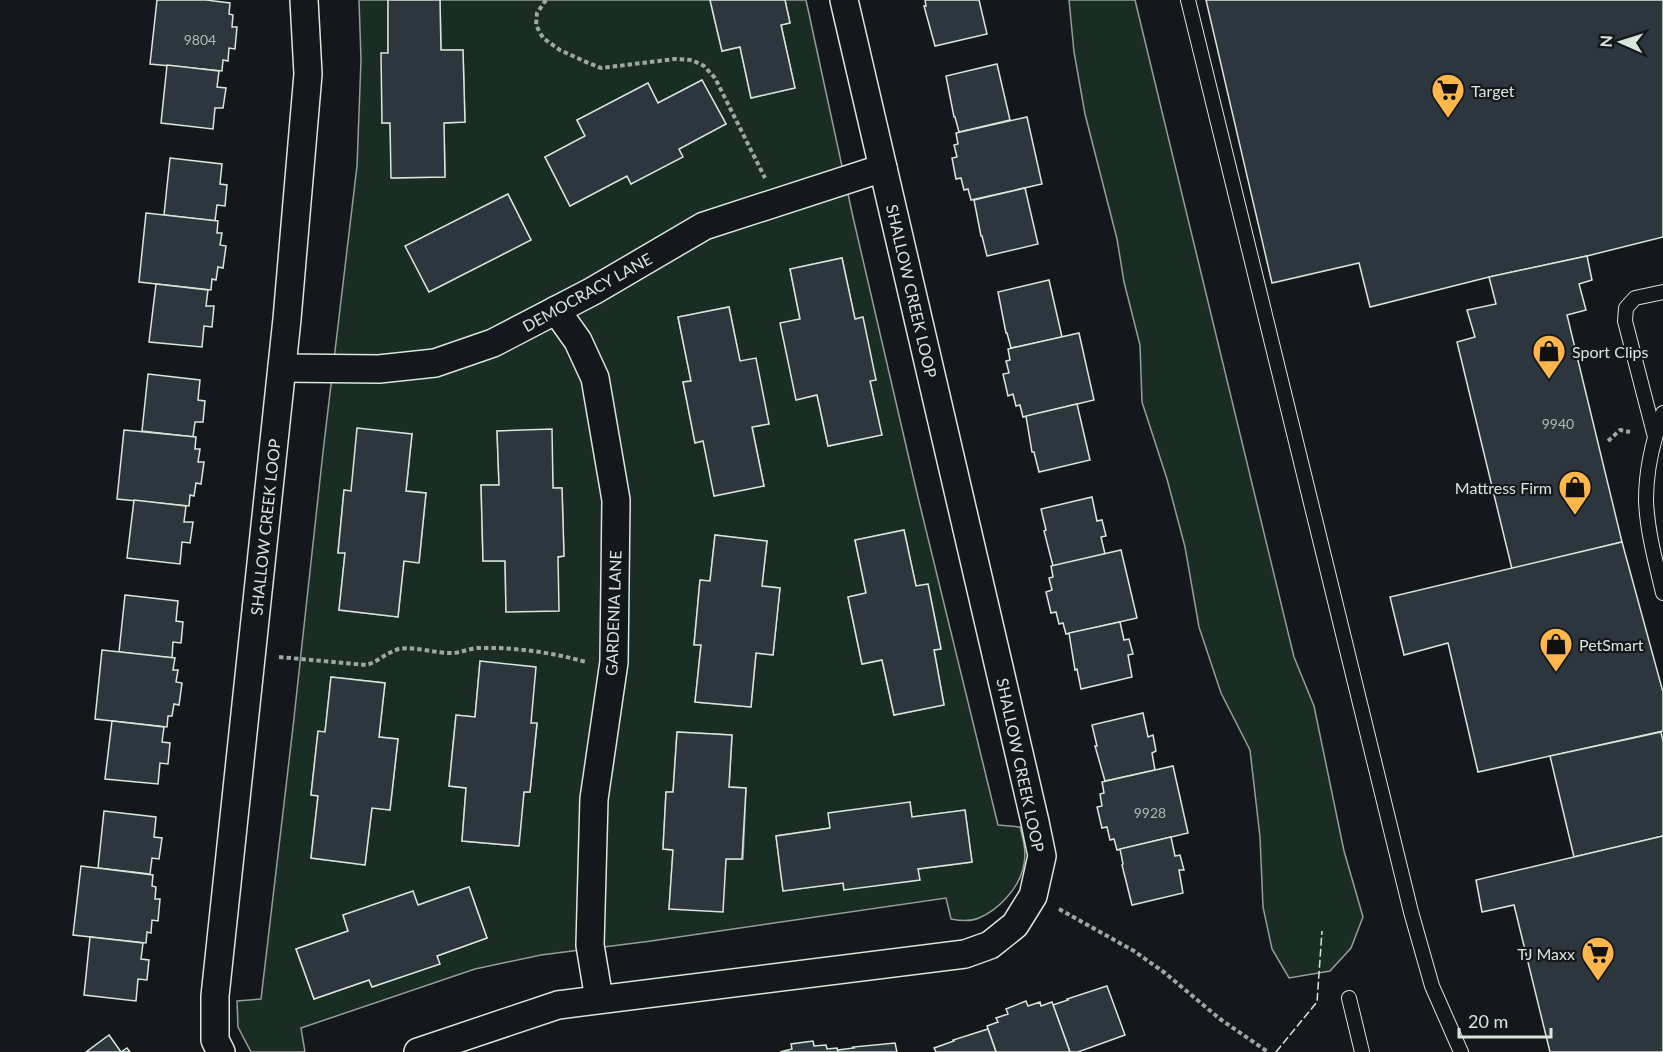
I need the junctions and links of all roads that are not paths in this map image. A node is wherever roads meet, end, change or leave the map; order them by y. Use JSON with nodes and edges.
{"nodes":[{"id":1,"x":304,"y":0,"type":"edge"},
{"id":2,"x":844,"y":0,"type":"edge"},
{"id":3,"x":1188,"y":0,"type":"edge"},
{"id":4,"x":883,"y":168,"type":"junction"},
{"id":5,"x":1663,"y":292,"type":"edge"},
{"id":6,"x":556,"y":310,"type":"junction"},
{"id":7,"x":282,"y":368,"type":"junction"},
{"id":8,"x":1663,"y":412,"type":"edge"},
{"id":9,"x":1654,"y":437,"type":"junction"},
{"id":10,"x":1663,"y":593,"type":"edge"},
{"id":11,"x":1349,"y":998,"type":"dead end"},
{"id":12,"x":599,"y":999,"type":"junction"},
{"id":13,"x":221,"y":1052,"type":"edge"},
{"id":14,"x":418,"y":1052,"type":"edge"},
{"id":15,"x":1362,"y":1052,"type":"edge"},
{"id":16,"x":1461,"y":1052,"type":"edge"}],
"edges":[{"from":1,"to":7,"type":"street","name":"SHALLOW CREEK LOOP"},
{"from":2,"to":4,"type":"street","name":"SHALLOW CREEK LOOP"},
{"from":3,"to":16,"type":"lane"},
{"from":4,"to":6,"type":"street","name":"DEMOCRACY LANE"},
{"from":4,"to":12,"type":"street","name":"SHALLOW CREEK LOOP"},
{"from":5,"to":9,"type":"lane"},
{"from":6,"to":7,"type":"street","name":"DEMOCRACY LANE"},
{"from":6,"to":12,"type":"street","name":"GARDENIA LANE"},
{"from":7,"to":13,"type":"street","name":"SHALLOW CREEK LOOP"},
{"from":8,"to":9,"type":"lane"},
{"from":9,"to":10,"type":"lane"},
{"from":11,"to":15,"type":"lane"},
{"from":12,"to":14,"type":"street","name":"SHALLOW CREEK LOOP"}]}
